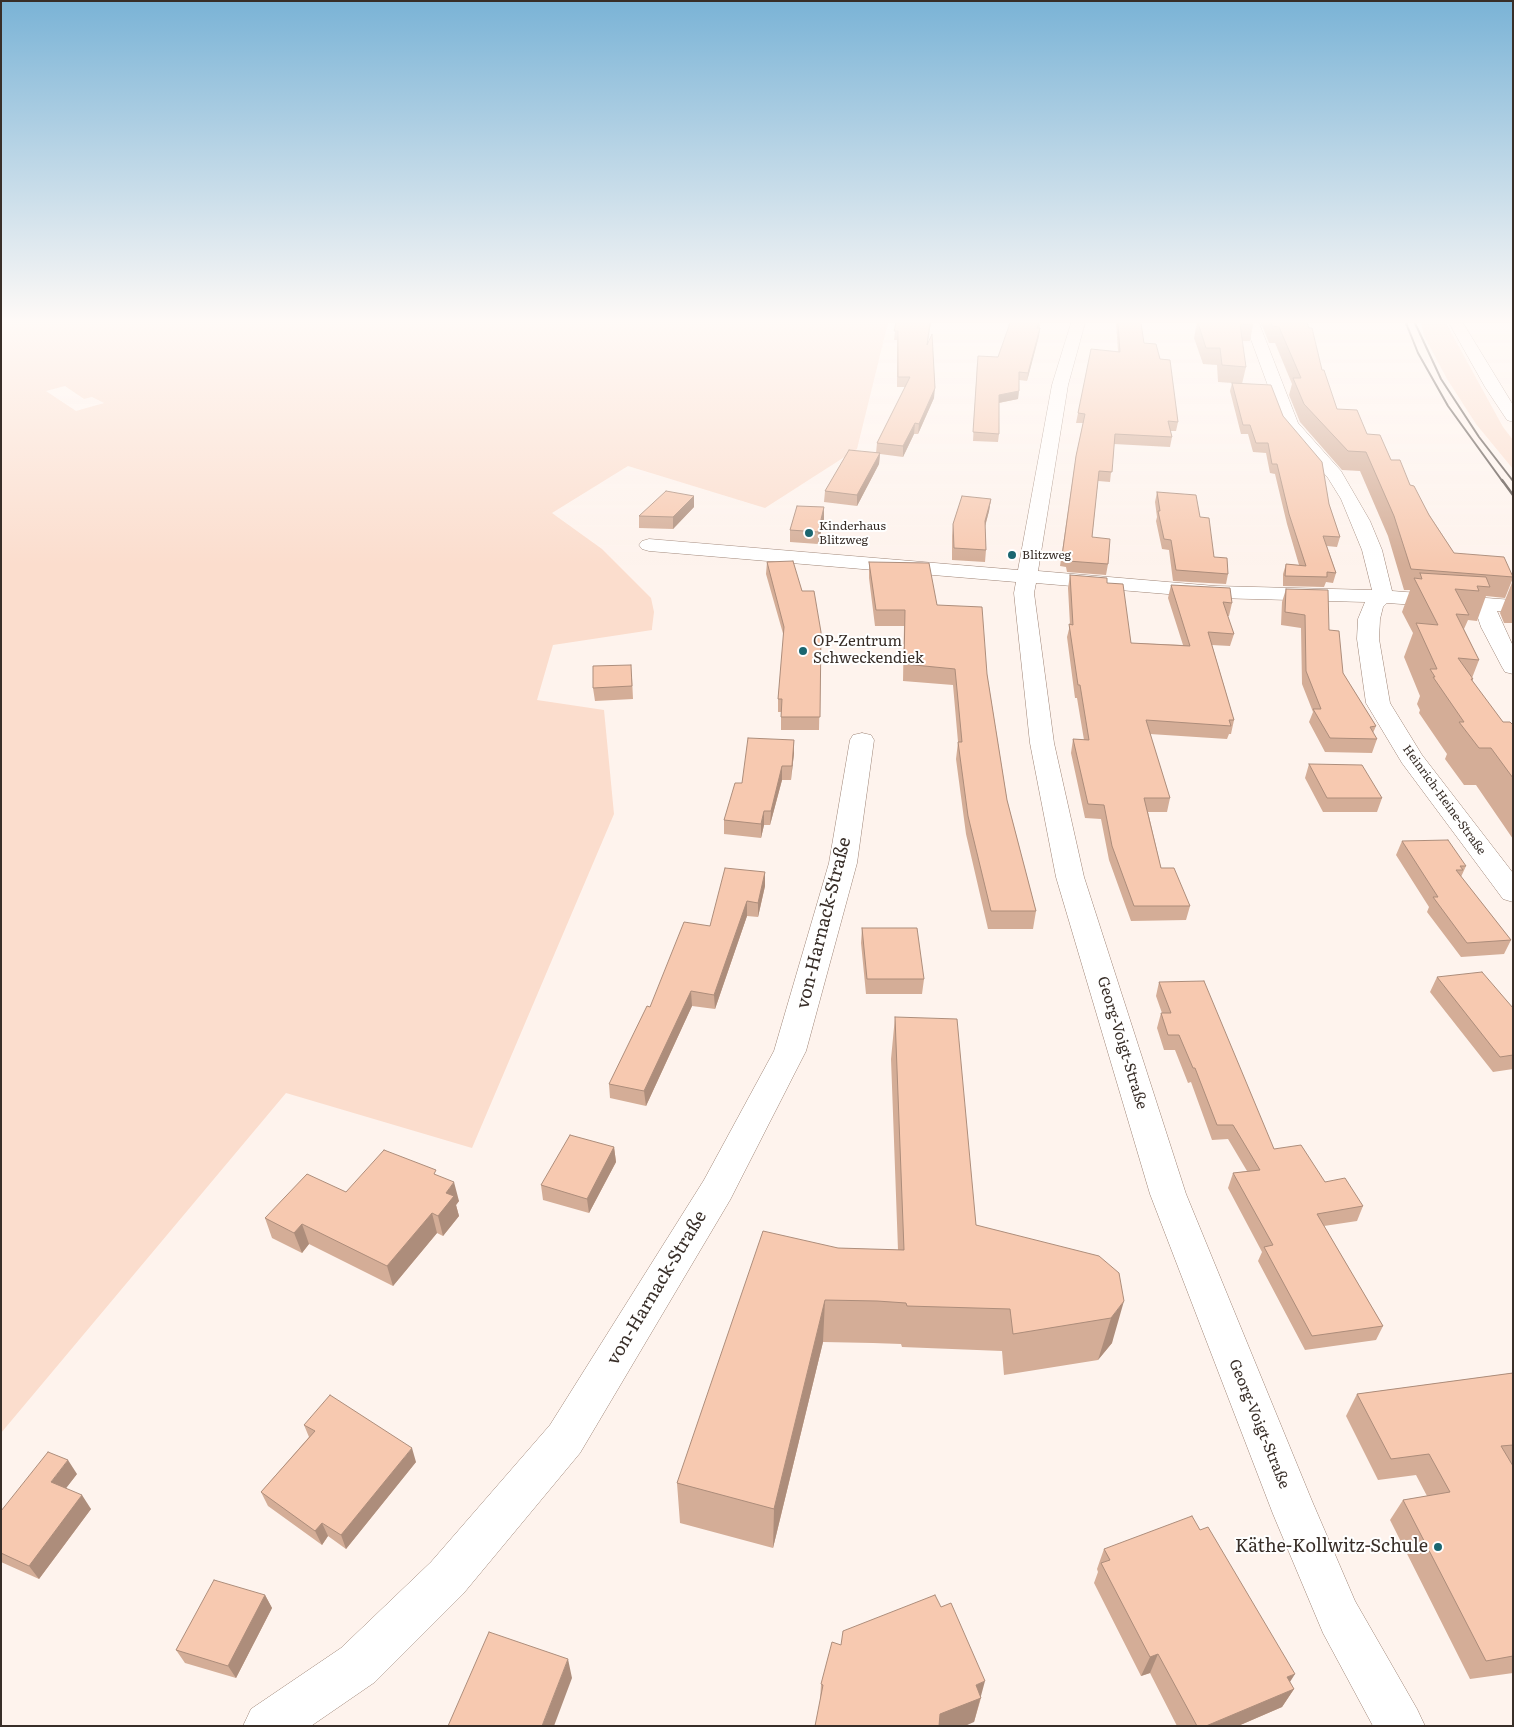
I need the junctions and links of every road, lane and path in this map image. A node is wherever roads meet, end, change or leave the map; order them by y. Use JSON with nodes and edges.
{"nodes":[{"id":1,"x":1057,"y":404,"type":"edge"},
{"id":2,"x":1282,"y":404,"type":"edge"},
{"id":3,"x":1504,"y":404,"type":"edge"},
{"id":4,"x":1513,"y":417,"type":"edge"},
{"id":5,"x":649,"y":545,"type":"dead end"},
{"id":6,"x":1026,"y":576,"type":"junction"},
{"id":7,"x":1382,"y":596,"type":"junction"},
{"id":8,"x":1484,"y":604,"type":"junction"},
{"id":9,"x":1513,"y":606,"type":"edge"},
{"id":10,"x":1513,"y":667,"type":"edge"},
{"id":11,"x":862,"y":740,"type":"dead end"},
{"id":12,"x":1513,"y":893,"type":"edge"},
{"id":13,"x":268,"y":1726,"type":"edge"},
{"id":14,"x":1400,"y":1726,"type":"edge"}],
"edges":[{"from":1,"to":6,"type":"street","name":"Georg-Voigt-Straße"},
{"from":2,"to":7,"type":"street"},
{"from":3,"to":4,"type":"street"},
{"from":5,"to":6,"type":"street"},
{"from":6,"to":7,"type":"street"},
{"from":6,"to":14,"type":"street","name":"Georg-Voigt-Straße"},
{"from":7,"to":8,"type":"street"},
{"from":7,"to":12,"type":"street","name":"Heinrich-Heine-Straße"},
{"from":8,"to":9,"type":"street"},
{"from":8,"to":10,"type":"street"},
{"from":11,"to":13,"type":"street","name":"von-Harnack-Straße"}]}
